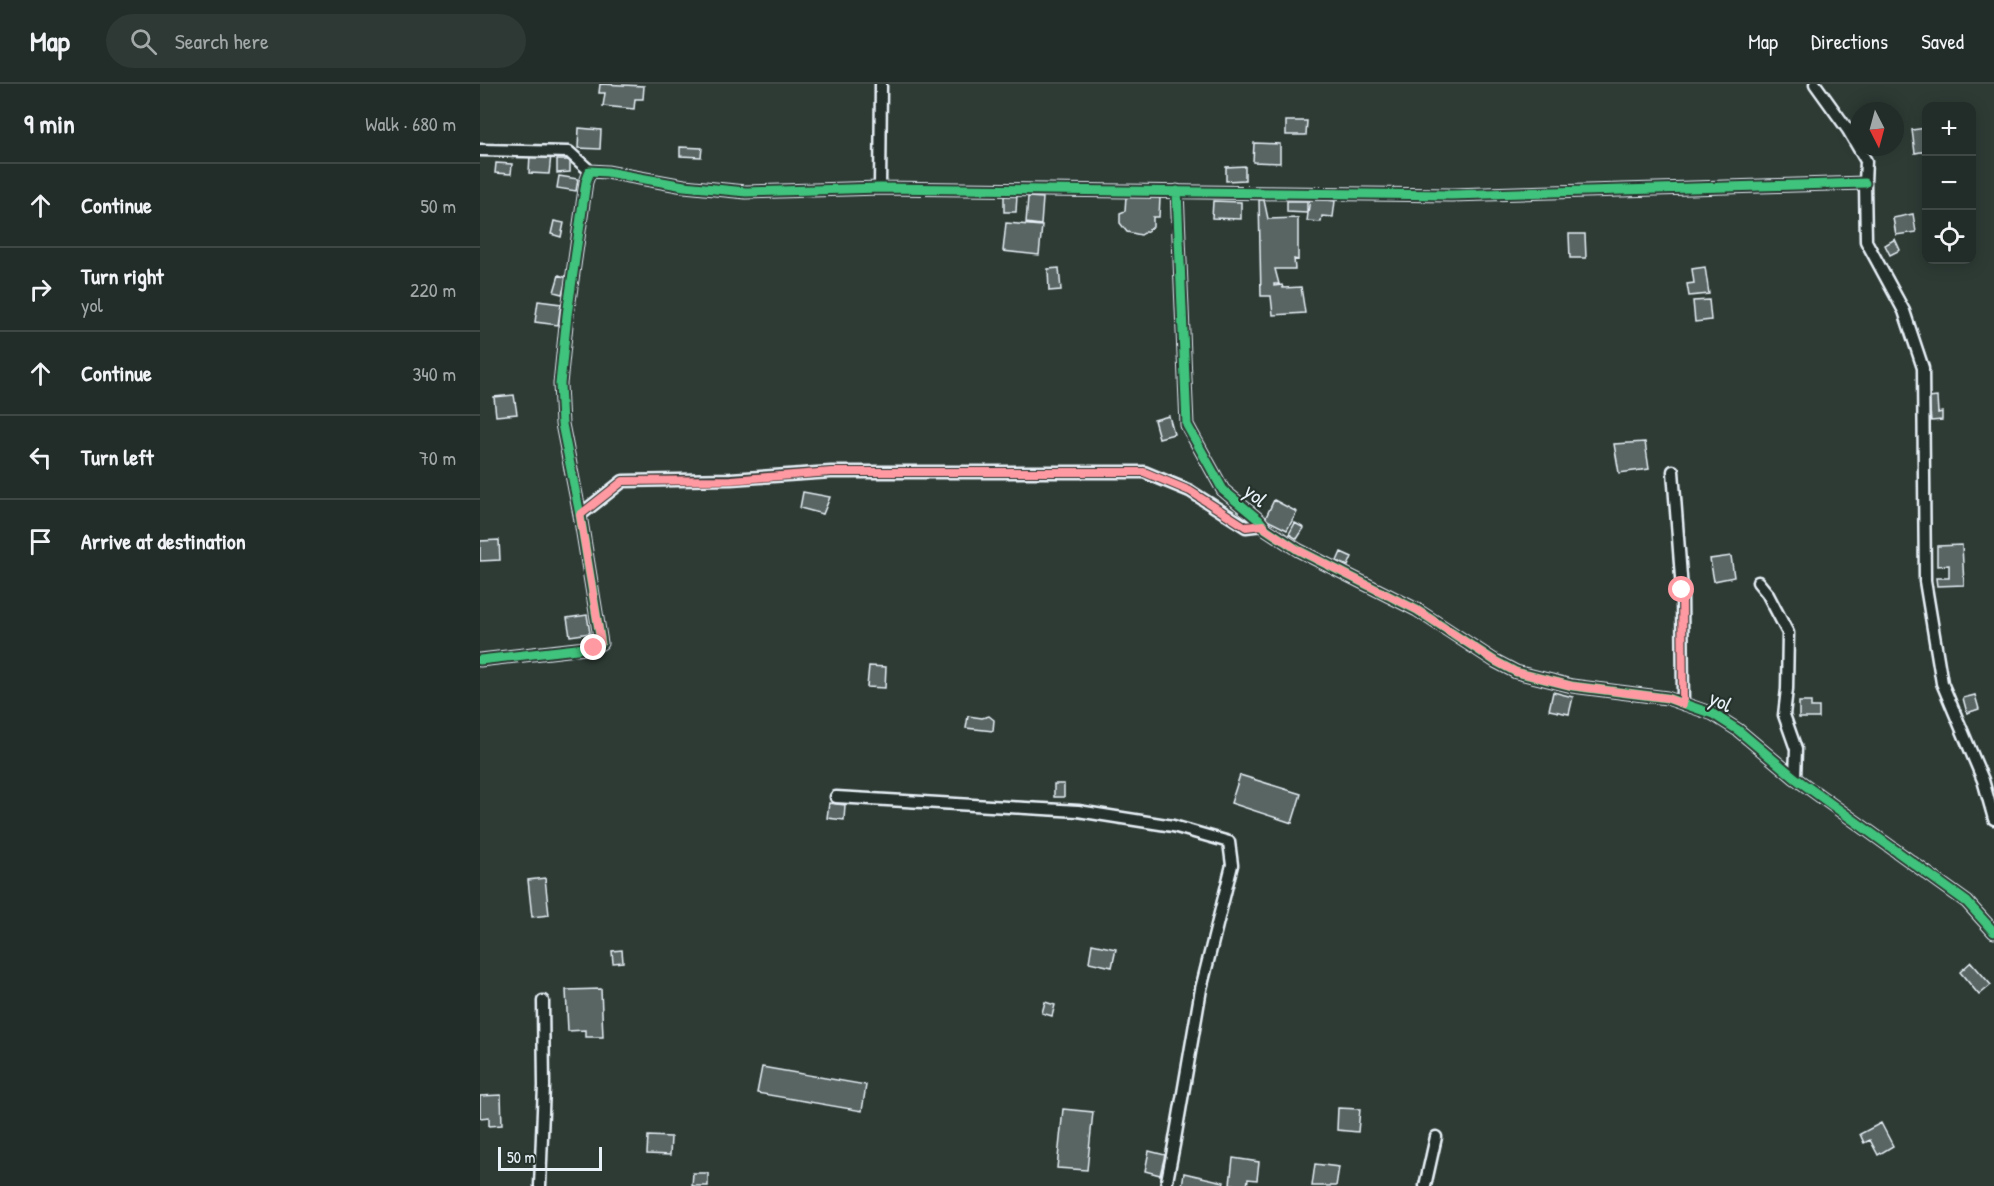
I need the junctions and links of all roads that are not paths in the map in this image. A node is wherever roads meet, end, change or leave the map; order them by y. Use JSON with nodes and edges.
{"nodes":[{"id":1,"x":881,"y":84,"type":"edge"},
{"id":2,"x":1815,"y":84,"type":"edge"},
{"id":3,"x":480,"y":150,"type":"edge"},
{"id":4,"x":590,"y":171,"type":"junction"},
{"id":5,"x":1864,"y":183,"type":"junction"},
{"id":6,"x":879,"y":188,"type":"junction"},
{"id":7,"x":1177,"y":191,"type":"junction"},
{"id":8,"x":1673,"y":471,"type":"dead end"},
{"id":9,"x":580,"y":515,"type":"junction"},
{"id":10,"x":1263,"y":525,"type":"junction"},
{"id":11,"x":1758,"y":582,"type":"dead end"},
{"id":12,"x":480,"y":660,"type":"edge"},
{"id":13,"x":1683,"y":704,"type":"junction"},
{"id":14,"x":1795,"y":778,"type":"junction"},
{"id":15,"x":836,"y":798,"type":"dead end"},
{"id":16,"x":1994,"y":819,"type":"edge"},
{"id":17,"x":1994,"y":932,"type":"edge"},
{"id":18,"x":543,"y":1001,"type":"dead end"},
{"id":19,"x":1436,"y":1137,"type":"dead end"},
{"id":20,"x":540,"y":1186,"type":"edge"},
{"id":21,"x":1166,"y":1186,"type":"edge"},
{"id":22,"x":1425,"y":1186,"type":"edge"}],
"edges":[{"from":1,"to":6,"type":"street"},
{"from":2,"to":5,"type":"street"},
{"from":3,"to":4,"type":"street"},
{"from":4,"to":6,"type":"street"},
{"from":4,"to":9,"type":"street"},
{"from":5,"to":7,"type":"street"},
{"from":5,"to":16,"type":"street"},
{"from":6,"to":7,"type":"street"},
{"from":7,"to":10,"type":"street","name":"yol"},
{"from":8,"to":13,"type":"street"},
{"from":9,"to":10,"type":"street"},
{"from":9,"to":12,"type":"street"},
{"from":10,"to":13,"type":"street","name":"yol"},
{"from":11,"to":14,"type":"street"},
{"from":13,"to":14,"type":"street","name":"yol"},
{"from":14,"to":17,"type":"street","name":"yol"},
{"from":15,"to":21,"type":"street"},
{"from":18,"to":20,"type":"street"},
{"from":19,"to":22,"type":"street"}]}
